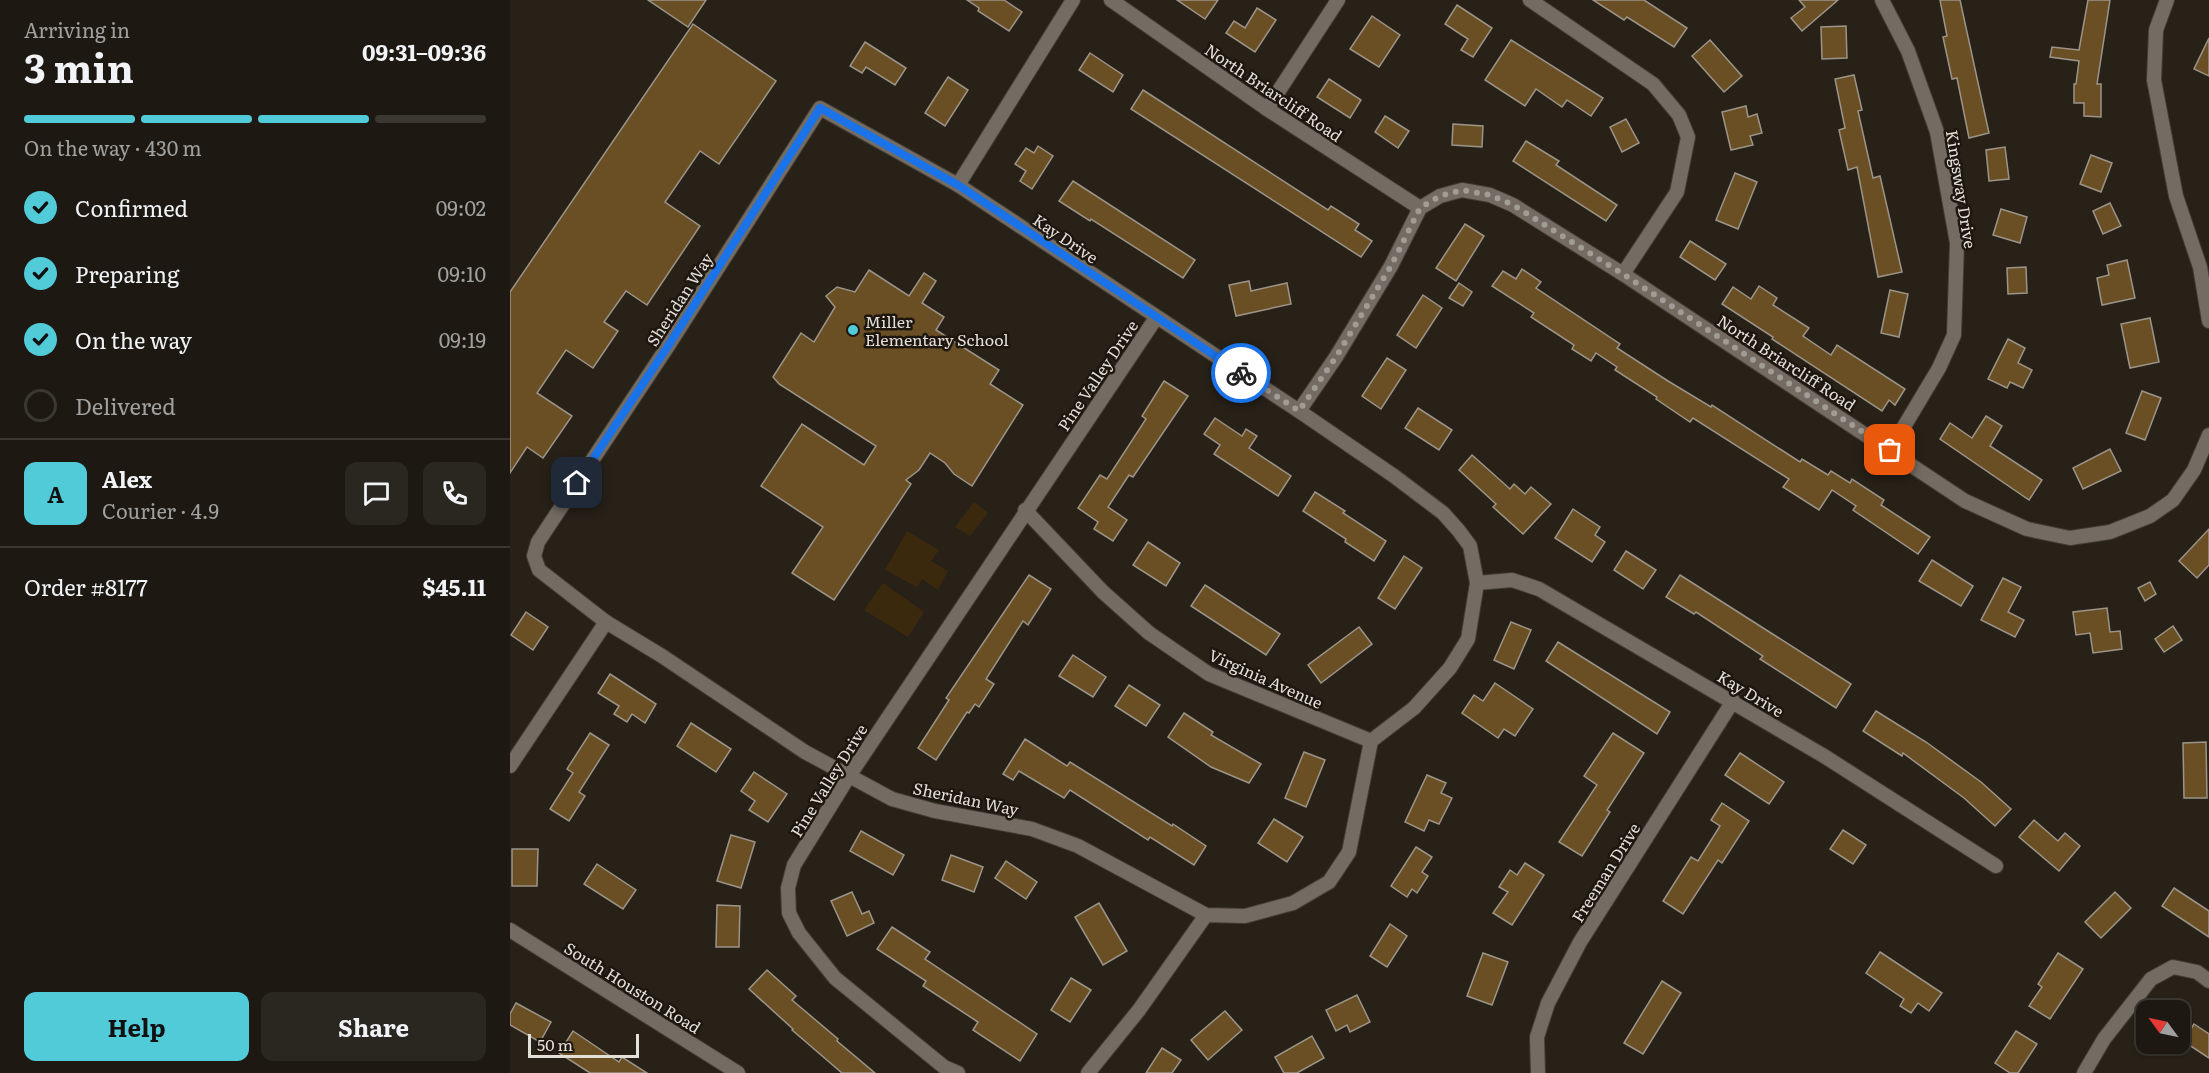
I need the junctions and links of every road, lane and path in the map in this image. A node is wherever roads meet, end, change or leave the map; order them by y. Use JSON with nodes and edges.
{"nodes":[{"id":1,"x":1072,"y":0,"type":"edge"},
{"id":2,"x":1111,"y":0,"type":"edge"},
{"id":3,"x":1338,"y":0,"type":"edge"},
{"id":4,"x":1530,"y":0,"type":"edge"},
{"id":5,"x":1882,"y":0,"type":"edge"},
{"id":6,"x":2167,"y":0,"type":"edge"},
{"id":7,"x":1267,"y":109,"type":"junction"},
{"id":8,"x":958,"y":185,"type":"junction"},
{"id":9,"x":1420,"y":208,"type":"junction"},
{"id":10,"x":2205,"y":265,"type":"edge"},
{"id":11,"x":1623,"y":274,"type":"junction"},
{"id":12,"x":1156,"y":318,"type":"junction"},
{"id":13,"x":2209,"y":321,"type":"edge"},
{"id":14,"x":1299,"y":411,"type":"junction"},
{"id":15,"x":2209,"y":435,"type":"edge"},
{"id":16,"x":1890,"y":450,"type":"junction"},
{"id":17,"x":1025,"y":510,"type":"junction"},
{"id":18,"x":1477,"y":583,"type":"junction"},
{"id":19,"x":606,"y":622,"type":"junction"},
{"id":20,"x":1732,"y":701,"type":"junction"},
{"id":21,"x":1371,"y":741,"type":"junction"},
{"id":22,"x":510,"y":766,"type":"edge"},
{"id":23,"x":849,"y":776,"type":"junction"},
{"id":24,"x":1996,"y":866,"type":"dead end"},
{"id":25,"x":1206,"y":915,"type":"junction"},
{"id":26,"x":510,"y":930,"type":"edge"},
{"id":27,"x":2209,"y":981,"type":"edge"},
{"id":28,"x":1092,"y":1072,"type":"edge"},
{"id":29,"x":738,"y":1073,"type":"edge"},
{"id":30,"x":958,"y":1073,"type":"edge"},
{"id":31,"x":1538,"y":1073,"type":"edge"},
{"id":32,"x":2084,"y":1073,"type":"edge"}],
"edges":[{"from":1,"to":8,"type":"street"},
{"from":2,"to":7,"type":"street","name":"North Briarcliff Road"},
{"from":3,"to":7,"type":"street"},
{"from":4,"to":11,"type":"street"},
{"from":5,"to":16,"type":"street","name":"Kingsway Drive"},
{"from":6,"to":10,"type":"street"},
{"from":7,"to":9,"type":"street","name":"North Briarcliff Road"},
{"from":8,"to":12,"type":"street","name":"Kay Drive"},
{"from":8,"to":19,"type":"street","name":"Sheridan Way"},
{"from":9,"to":11,"type":"street","name":"North Briarcliff Road"},
{"from":9,"to":14,"type":"street"},
{"from":10,"to":13,"type":"street"},
{"from":11,"to":16,"type":"street","name":"North Briarcliff Road"},
{"from":12,"to":14,"type":"street","name":"Pine Valley Drive"},
{"from":12,"to":17,"type":"street","name":"Pine Valley Drive"},
{"from":14,"to":18,"type":"street","name":"Pine Valley Drive"},
{"from":15,"to":16,"type":"street","name":"North Briarcliff Road"},
{"from":17,"to":21,"type":"street","name":"Virginia Avenue"},
{"from":17,"to":23,"type":"street","name":"Pine Valley Drive"},
{"from":18,"to":20,"type":"street","name":"Kay Drive"},
{"from":18,"to":21,"type":"street","name":"Pine Valley Drive"},
{"from":19,"to":22,"type":"street"},
{"from":19,"to":23,"type":"street","name":"Sheridan Way"},
{"from":20,"to":24,"type":"street","name":"Kay Drive"},
{"from":20,"to":31,"type":"street","name":"Freeman Drive"},
{"from":21,"to":25,"type":"street"},
{"from":23,"to":25,"type":"street","name":"Sheridan Way"},
{"from":23,"to":30,"type":"street","name":"Pine Valley Drive"},
{"from":25,"to":28,"type":"street"},
{"from":26,"to":29,"type":"street","name":"South Houston Road"},
{"from":27,"to":32,"type":"street"}]}
